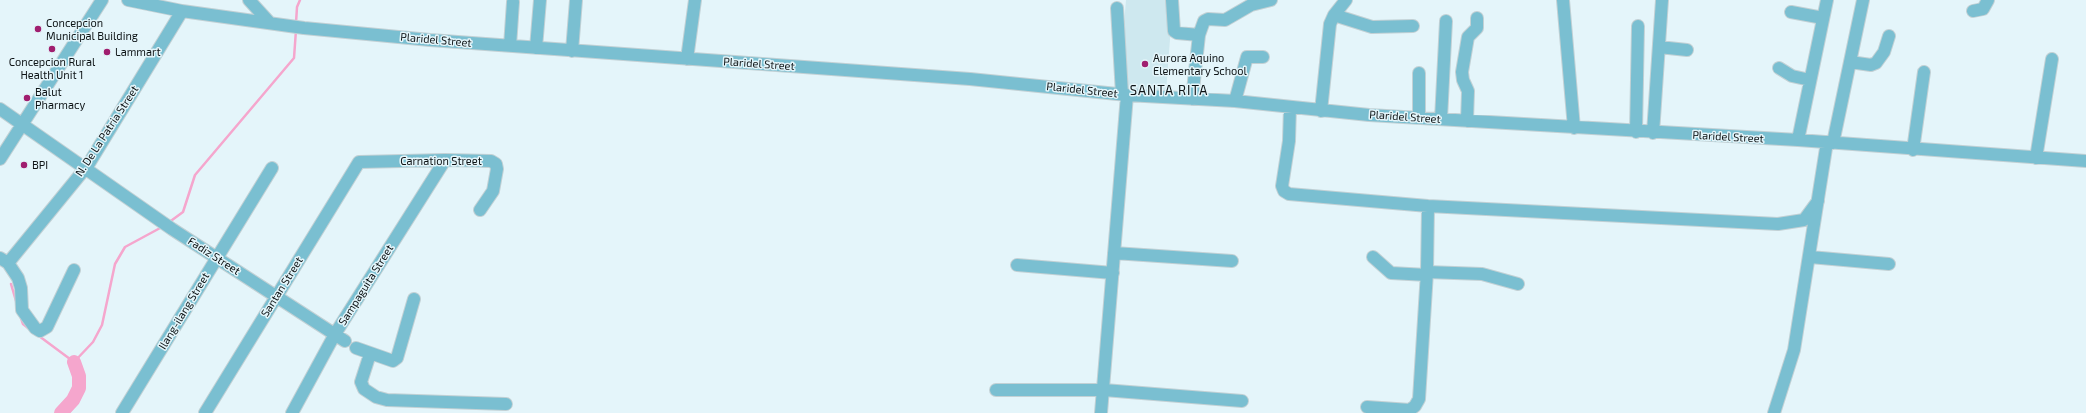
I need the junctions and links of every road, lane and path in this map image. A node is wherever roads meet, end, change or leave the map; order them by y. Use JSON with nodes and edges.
{"nodes":[{"id":1,"x":102,"y":0,"type":"edge"},
{"id":2,"x":128,"y":0,"type":"edge"},
{"id":3,"x":249,"y":0,"type":"edge"},
{"id":4,"x":540,"y":0,"type":"edge"},
{"id":5,"x":576,"y":0,"type":"edge"},
{"id":6,"x":695,"y":0,"type":"edge"},
{"id":7,"x":1172,"y":0,"type":"edge"},
{"id":8,"x":1271,"y":0,"type":"edge"},
{"id":9,"x":1346,"y":0,"type":"edge"},
{"id":10,"x":1563,"y":0,"type":"edge"},
{"id":11,"x":1662,"y":0,"type":"edge"},
{"id":12,"x":1827,"y":0,"type":"edge"},
{"id":13,"x":1863,"y":0,"type":"edge"},
{"id":14,"x":1988,"y":0,"type":"edge"},
{"id":15,"x":513,"y":2,"type":"dead end"},
{"id":16,"x":1117,"y":8,"type":"dead end"},
{"id":17,"x":182,"y":11,"type":"junction"},
{"id":18,"x":1973,"y":11,"type":"dead end"},
{"id":19,"x":1791,"y":12,"type":"dead end"},
{"id":20,"x":1334,"y":16,"type":"junction"},
{"id":21,"x":1477,"y":18,"type":"dead end"},
{"id":22,"x":1823,"y":18,"type":"junction"},
{"id":23,"x":1446,"y":21,"type":"dead end"},
{"id":24,"x":270,"y":23,"type":"junction"},
{"id":25,"x":1413,"y":26,"type":"dead end"},
{"id":26,"x":1638,"y":26,"type":"dead end"},
{"id":27,"x":1199,"y":35,"type":"junction"},
{"id":28,"x":1889,"y":36,"type":"dead end"},
{"id":29,"x":510,"y":46,"type":"junction"},
{"id":30,"x":1659,"y":47,"type":"junction"},
{"id":31,"x":536,"y":48,"type":"junction"},
{"id":32,"x":1687,"y":50,"type":"dead end"},
{"id":33,"x":572,"y":51,"type":"junction"},
{"id":34,"x":1263,"y":56,"type":"dead end"},
{"id":35,"x":687,"y":59,"type":"junction"},
{"id":36,"x":2052,"y":59,"type":"dead end"},
{"id":37,"x":1850,"y":62,"type":"junction"},
{"id":38,"x":1780,"y":68,"type":"dead end"},
{"id":39,"x":1419,"y":72,"type":"dead end"},
{"id":40,"x":1924,"y":72,"type":"dead end"},
{"id":41,"x":1810,"y":80,"type":"junction"},
{"id":42,"x":1122,"y":94,"type":"junction"},
{"id":43,"x":1192,"y":99,"type":"junction"},
{"id":44,"x":1235,"y":101,"type":"junction"},
{"id":45,"x":1290,"y":107,"type":"junction"},
{"id":46,"x":0,"y":109,"type":"edge"},
{"id":47,"x":1321,"y":111,"type":"junction"},
{"id":48,"x":1419,"y":118,"type":"junction"},
{"id":49,"x":1441,"y":119,"type":"junction"},
{"id":50,"x":1467,"y":121,"type":"junction"},
{"id":51,"x":23,"y":124,"type":"junction"},
{"id":52,"x":1574,"y":128,"type":"junction"},
{"id":53,"x":1636,"y":132,"type":"junction"},
{"id":54,"x":1653,"y":133,"type":"junction"},
{"id":55,"x":1798,"y":140,"type":"junction"},
{"id":56,"x":1830,"y":142,"type":"junction"},
{"id":57,"x":1912,"y":150,"type":"junction"},
{"id":58,"x":2036,"y":158,"type":"junction"},
{"id":59,"x":0,"y":159,"type":"edge"},
{"id":60,"x":445,"y":160,"type":"junction"},
{"id":61,"x":2086,"y":161,"type":"edge"},
{"id":62,"x":359,"y":162,"type":"joint"},
{"id":63,"x":272,"y":168,"type":"dead end"},
{"id":64,"x":85,"y":169,"type":"junction"},
{"id":65,"x":1818,"y":201,"type":"junction"},
{"id":66,"x":1428,"y":206,"type":"junction"},
{"id":67,"x":480,"y":210,"type":"dead end"},
{"id":68,"x":1804,"y":220,"type":"junction"},
{"id":69,"x":1812,"y":242,"type":"junction"},
{"id":70,"x":1114,"y":254,"type":"junction"},
{"id":71,"x":1373,"y":257,"type":"dead end"},
{"id":72,"x":1810,"y":257,"type":"junction"},
{"id":73,"x":217,"y":258,"type":"junction"},
{"id":74,"x":4,"y":260,"type":"edge"},
{"id":75,"x":1232,"y":261,"type":"dead end"},
{"id":76,"x":1889,"y":264,"type":"dead end"},
{"id":77,"x":1017,"y":265,"type":"dead end"},
{"id":78,"x":74,"y":270,"type":"dead end"},
{"id":79,"x":1113,"y":273,"type":"junction"},
{"id":80,"x":1427,"y":274,"type":"junction"},
{"id":81,"x":1518,"y":284,"type":"dead end"},
{"id":82,"x":276,"y":296,"type":"junction"},
{"id":83,"x":414,"y":298,"type":"dead end"},
{"id":84,"x":335,"y":334,"type":"junction"},
{"id":85,"x":345,"y":341,"type":"dead end"},
{"id":86,"x":356,"y":348,"type":"dead end"},
{"id":87,"x":370,"y":354,"type":"junction"},
{"id":88,"x":996,"y":390,"type":"dead end"},
{"id":89,"x":1104,"y":390,"type":"junction"},
{"id":90,"x":1242,"y":401,"type":"dead end"},
{"id":91,"x":506,"y":404,"type":"dead end"},
{"id":92,"x":1367,"y":407,"type":"dead end"},
{"id":93,"x":122,"y":413,"type":"edge"},
{"id":94,"x":205,"y":413,"type":"edge"},
{"id":95,"x":292,"y":413,"type":"edge"},
{"id":96,"x":1101,"y":413,"type":"edge"},
{"id":97,"x":1774,"y":413,"type":"edge"}],
"edges":[{"from":1,"to":51,"type":"street"},
{"from":2,"to":17,"type":"street","name":"Plaridel Street"},
{"from":3,"to":24,"type":"street"},
{"from":4,"to":31,"type":"street"},
{"from":5,"to":33,"type":"street"},
{"from":6,"to":35,"type":"street"},
{"from":7,"to":27,"type":"street"},
{"from":8,"to":27,"type":"street"},
{"from":9,"to":20,"type":"street"},
{"from":10,"to":52,"type":"street"},
{"from":11,"to":30,"type":"street"},
{"from":12,"to":22,"type":"street"},
{"from":13,"to":37,"type":"street"},
{"from":14,"to":18,"type":"street"},
{"from":15,"to":29,"type":"street"},
{"from":16,"to":42,"type":"street"},
{"from":17,"to":24,"type":"street","name":"Plaridel Street"},
{"from":17,"to":64,"type":"street","name":"N. De La Patria Street"},
{"from":19,"to":22,"type":"street"},
{"from":20,"to":25,"type":"street"},
{"from":20,"to":47,"type":"street"},
{"from":21,"to":50,"type":"street"},
{"from":22,"to":41,"type":"street"},
{"from":23,"to":49,"type":"street"},
{"from":24,"to":29,"type":"street","name":"Plaridel Street"},
{"from":26,"to":53,"type":"street"},
{"from":27,"to":43,"type":"street"},
{"from":28,"to":37,"type":"street"},
{"from":29,"to":31,"type":"street","name":"Plaridel Street"},
{"from":30,"to":32,"type":"street"},
{"from":30,"to":54,"type":"street"},
{"from":31,"to":33,"type":"street","name":"Plaridel Street"},
{"from":33,"to":35,"type":"street","name":"Plaridel Street"},
{"from":34,"to":44,"type":"street"},
{"from":35,"to":42,"type":"street","name":"Plaridel Street"},
{"from":36,"to":58,"type":"street"},
{"from":37,"to":56,"type":"street"},
{"from":38,"to":41,"type":"street"},
{"from":39,"to":48,"type":"street"},
{"from":40,"to":57,"type":"street"},
{"from":41,"to":55,"type":"street"},
{"from":42,"to":43,"type":"street","name":"Plaridel Street"},
{"from":42,"to":70,"type":"street"},
{"from":43,"to":44,"type":"street","name":"Plaridel Street"},
{"from":44,"to":45,"type":"street","name":"Plaridel Street"},
{"from":45,"to":47,"type":"street","name":"Plaridel Street"},
{"from":45,"to":66,"type":"street"},
{"from":46,"to":51,"type":"street","name":"Fadiz Street"},
{"from":47,"to":48,"type":"street","name":"Plaridel Street"},
{"from":48,"to":49,"type":"street","name":"Plaridel Street"},
{"from":49,"to":50,"type":"street","name":"Plaridel Street"},
{"from":50,"to":52,"type":"street","name":"Plaridel Street"},
{"from":51,"to":59,"type":"street"},
{"from":51,"to":64,"type":"street","name":"Fadiz Street"},
{"from":52,"to":53,"type":"street","name":"Plaridel Street"},
{"from":53,"to":54,"type":"street","name":"Plaridel Street"},
{"from":54,"to":55,"type":"street","name":"Plaridel Street"},
{"from":55,"to":56,"type":"street","name":"Plaridel Street"},
{"from":56,"to":57,"type":"street","name":"Plaridel Street"},
{"from":56,"to":65,"type":"street"},
{"from":57,"to":58,"type":"street","name":"Plaridel Street"},
{"from":58,"to":61,"type":"street","name":"Plaridel Street"},
{"from":60,"to":62,"type":"street","name":"Carnation Street"},
{"from":60,"to":67,"type":"street","name":"Carnation Street"},
{"from":60,"to":84,"type":"street","name":"Sampaguita Street"},
{"from":62,"to":82,"type":"street","name":"Santan Street"},
{"from":63,"to":73,"type":"street","name":"Ilang-ilang Street"},
{"from":64,"to":73,"type":"street","name":"Fadiz Street"},
{"from":64,"to":74,"type":"street","name":"N. De La Patria Street"},
{"from":65,"to":68,"type":"street"},
{"from":65,"to":69,"type":"street"},
{"from":66,"to":68,"type":"street"},
{"from":66,"to":80,"type":"street"},
{"from":68,"to":69,"type":"street"},
{"from":69,"to":72,"type":"street"},
{"from":70,"to":75,"type":"street"},
{"from":70,"to":79,"type":"street"},
{"from":71,"to":80,"type":"street"},
{"from":72,"to":76,"type":"street"},
{"from":72,"to":97,"type":"street"},
{"from":73,"to":82,"type":"street","name":"Fadiz Street"},
{"from":73,"to":93,"type":"street","name":"Ilang-ilang Street"},
{"from":74,"to":78,"type":"street"},
{"from":77,"to":79,"type":"street"},
{"from":79,"to":89,"type":"street"},
{"from":80,"to":81,"type":"street"},
{"from":80,"to":92,"type":"street"},
{"from":82,"to":84,"type":"street","name":"Fadiz Street"},
{"from":82,"to":94,"type":"street","name":"Santan Street"},
{"from":83,"to":87,"type":"street"},
{"from":84,"to":85,"type":"street","name":"Fadiz Street"},
{"from":84,"to":95,"type":"street","name":"Sampaguita Street"},
{"from":86,"to":87,"type":"street"},
{"from":87,"to":91,"type":"street"},
{"from":88,"to":89,"type":"street"},
{"from":89,"to":90,"type":"street"},
{"from":89,"to":96,"type":"street"}]}
